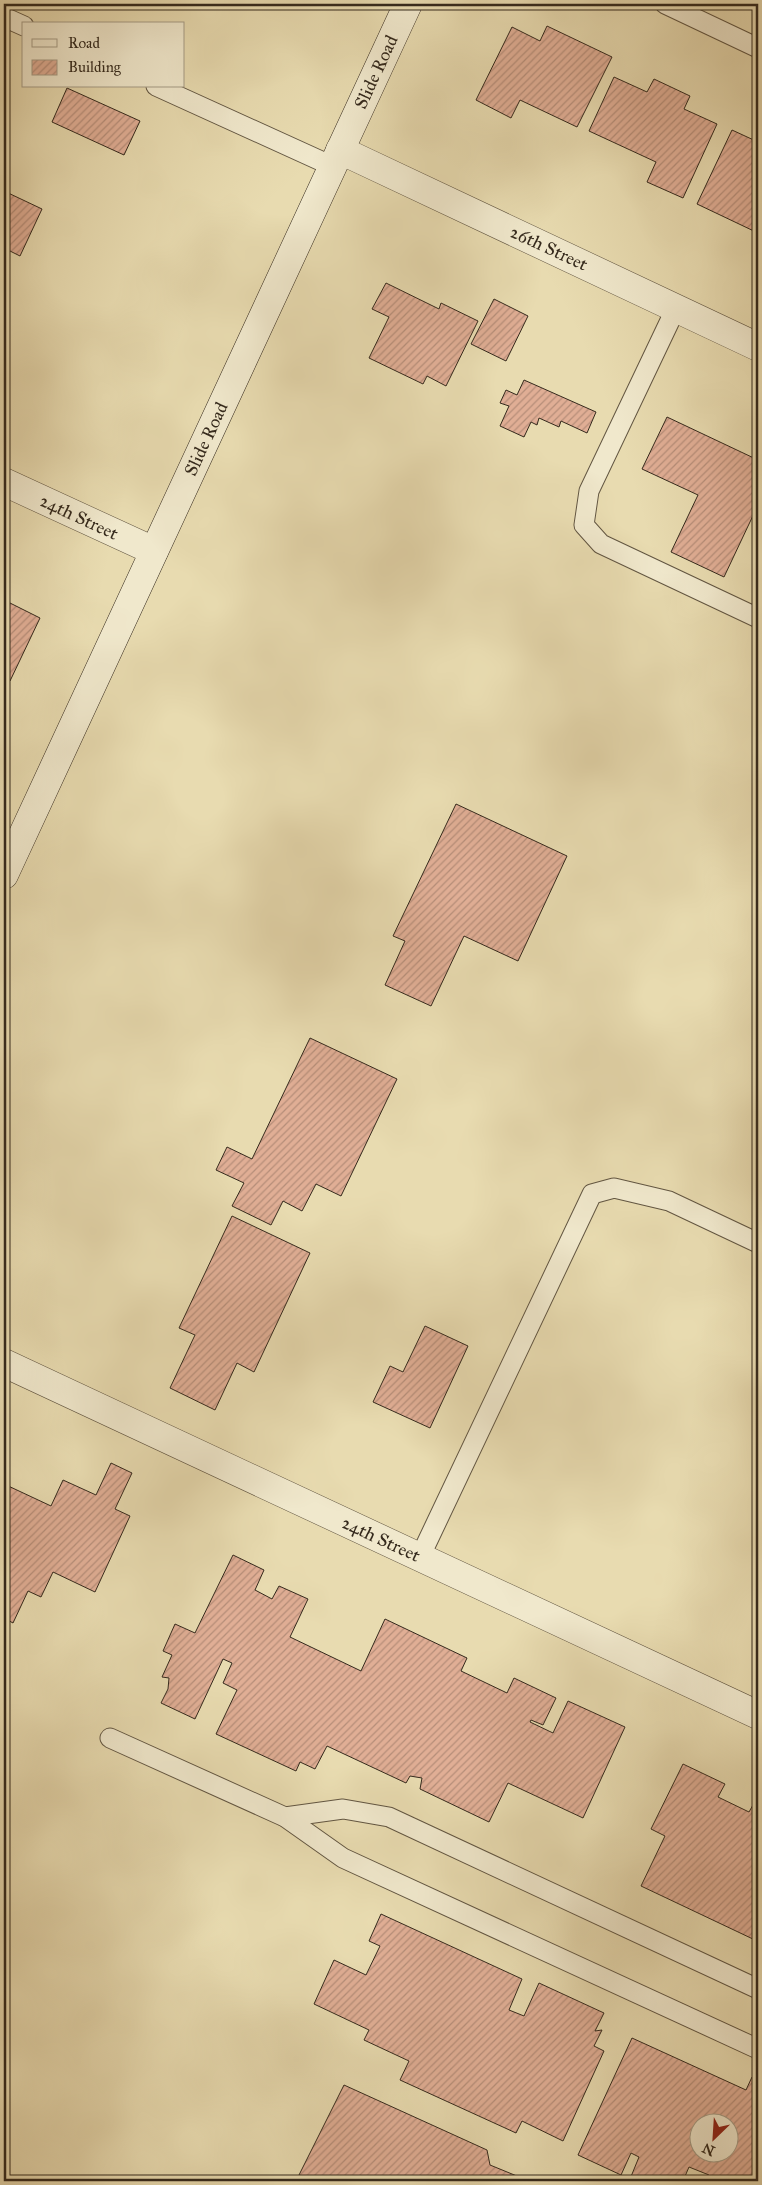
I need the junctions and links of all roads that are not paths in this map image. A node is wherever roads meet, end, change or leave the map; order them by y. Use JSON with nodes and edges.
{"nodes":[{"id":1,"x":408,"y":4,"type":"edge"},
{"id":2,"x":665,"y":4,"type":"edge"},
{"id":3,"x":4,"y":17,"type":"edge"},
{"id":4,"x":22,"y":25,"type":"edge"},
{"id":5,"x":758,"y":48,"type":"edge"},
{"id":6,"x":161,"y":88,"type":"edge"},
{"id":7,"x":336,"y":158,"type":"junction"},
{"id":8,"x":676,"y":308,"type":"junction"},
{"id":9,"x":758,"y":346,"type":"edge"},
{"id":10,"x":4,"y":482,"type":"edge"},
{"id":11,"x":154,"y":552,"type":"junction"},
{"id":12,"x":758,"y":618,"type":"edge"},
{"id":13,"x":4,"y":875,"type":"edge"},
{"id":14,"x":758,"y":1243,"type":"edge"},
{"id":15,"x":4,"y":1363,"type":"edge"},
{"id":16,"x":420,"y":1557,"type":"junction"},
{"id":17,"x":758,"y":1715,"type":"edge"},
{"id":18,"x":110,"y":1738,"type":"dead end"},
{"id":19,"x":285,"y":1817,"type":"junction"},
{"id":20,"x":758,"y":1989,"type":"edge"},
{"id":21,"x":758,"y":2049,"type":"edge"}],
"edges":[{"from":1,"to":7,"type":"street","name":"Slide Road"},
{"from":2,"to":5,"type":"lane"},
{"from":3,"to":4,"type":"lane"},
{"from":6,"to":7,"type":"lane"},
{"from":7,"to":8,"type":"street","name":"26th Street"},
{"from":7,"to":11,"type":"street","name":"Slide Road"},
{"from":8,"to":9,"type":"street","name":"26th Street"},
{"from":8,"to":12,"type":"lane"},
{"from":10,"to":11,"type":"street","name":"24th Street"},
{"from":11,"to":13,"type":"street","name":"Slide Road"},
{"from":14,"to":16,"type":"lane"},
{"from":15,"to":16,"type":"street","name":"24th Street"},
{"from":16,"to":17,"type":"street","name":"24th Street"},
{"from":18,"to":19,"type":"lane"},
{"from":19,"to":20,"type":"lane"},
{"from":19,"to":21,"type":"lane"}]}
